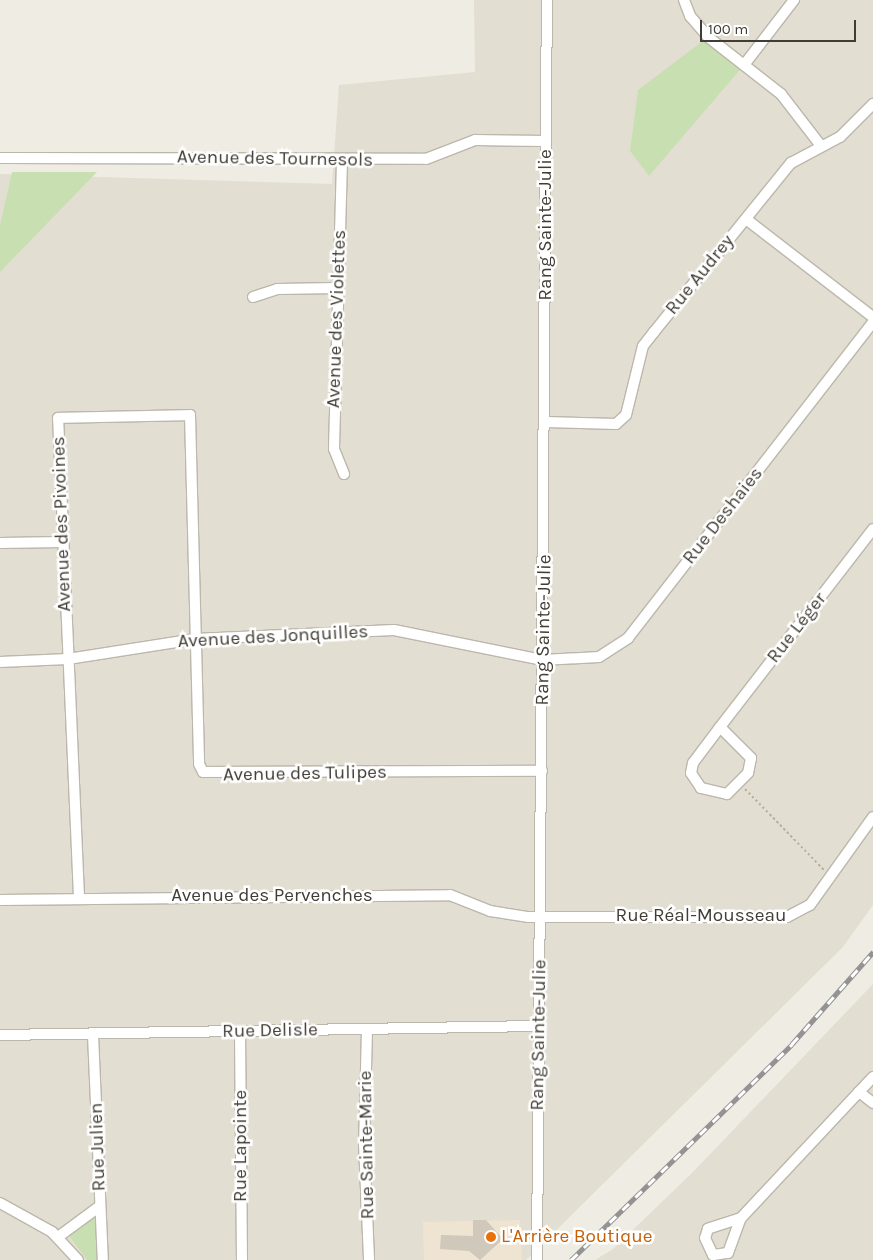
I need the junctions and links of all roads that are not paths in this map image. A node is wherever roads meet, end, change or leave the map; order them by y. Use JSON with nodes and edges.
{"nodes":[{"id":1,"x":548,"y":0,"type":"edge"},
{"id":2,"x":684,"y":0,"type":"edge"},
{"id":3,"x":794,"y":0,"type":"edge"},
{"id":4,"x":744,"y":65,"type":"junction"},
{"id":5,"x":873,"y":104,"type":"edge"},
{"id":6,"x":546,"y":141,"type":"junction"},
{"id":7,"x":821,"y":146,"type":"junction"},
{"id":8,"x":0,"y":158,"type":"edge"},
{"id":9,"x":342,"y":161,"type":"junction"},
{"id":10,"x":746,"y":219,"type":"junction"},
{"id":11,"x":337,"y":288,"type":"junction"},
{"id":12,"x":253,"y":297,"type":"dead end"},
{"id":13,"x":873,"y":317,"type":"edge"},
{"id":14,"x":873,"y":322,"type":"edge"},
{"id":15,"x":546,"y":422,"type":"junction"},
{"id":16,"x":344,"y":474,"type":"dead end"},
{"id":17,"x":873,"y":530,"type":"edge"},
{"id":18,"x":63,"y":542,"type":"junction"},
{"id":19,"x":0,"y":543,"type":"edge"},
{"id":20,"x":195,"y":639,"type":"junction"},
{"id":21,"x":68,"y":660,"type":"junction"},
{"id":22,"x":543,"y":660,"type":"junction"},
{"id":23,"x":0,"y":662,"type":"edge"},
{"id":24,"x":720,"y":727,"type":"junction"},
{"id":25,"x":542,"y":771,"type":"junction"},
{"id":26,"x":873,"y":817,"type":"edge"},
{"id":27,"x":79,"y":897,"type":"junction"},
{"id":28,"x":0,"y":900,"type":"edge"},
{"id":29,"x":541,"y":917,"type":"junction"},
{"id":30,"x":539,"y":1026,"type":"junction"},
{"id":31,"x":367,"y":1030,"type":"junction"},
{"id":32,"x":240,"y":1031,"type":"junction"},
{"id":33,"x":0,"y":1035,"type":"edge"},
{"id":34,"x":93,"y":1035,"type":"junction"},
{"id":35,"x":873,"y":1077,"type":"edge"},
{"id":36,"x":859,"y":1092,"type":"junction"},
{"id":37,"x":873,"y":1103,"type":"edge"},
{"id":38,"x":0,"y":1203,"type":"edge"},
{"id":39,"x":100,"y":1206,"type":"junction"},
{"id":40,"x":12,"y":1209,"type":"junction"},
{"id":41,"x":0,"y":1210,"type":"edge"},
{"id":42,"x":741,"y":1218,"type":"dead end"},
{"id":43,"x":58,"y":1237,"type":"junction"},
{"id":44,"x":78,"y":1260,"type":"edge"},
{"id":45,"x":102,"y":1260,"type":"edge"},
{"id":46,"x":242,"y":1260,"type":"edge"},
{"id":47,"x":369,"y":1260,"type":"edge"},
{"id":48,"x":537,"y":1260,"type":"edge"}],
"edges":[{"from":1,"to":6,"type":"street","name":"Rang Sainte-Julie"},
{"from":2,"to":4,"type":"street"},
{"from":3,"to":4,"type":"street"},
{"from":4,"to":7,"type":"street"},
{"from":5,"to":7,"type":"street","name":"Rue Audrey"},
{"from":6,"to":9,"type":"street","name":"Avenue des Tournesols"},
{"from":6,"to":15,"type":"street","name":"Rang Sainte-Julie"},
{"from":7,"to":10,"type":"street","name":"Rue Audrey"},
{"from":8,"to":9,"type":"street","name":"Avenue des Tournesols"},
{"from":9,"to":11,"type":"street","name":"Avenue des Violettes"},
{"from":10,"to":13,"type":"street"},
{"from":10,"to":15,"type":"street","name":"Rue Audrey"},
{"from":11,"to":12,"type":"street"},
{"from":11,"to":16,"type":"street","name":"Avenue des Violettes"},
{"from":14,"to":22,"type":"street","name":"Rue Deshaies"},
{"from":15,"to":22,"type":"street","name":"Rang Sainte-Julie"},
{"from":17,"to":24,"type":"street","name":"Rue Léger"},
{"from":18,"to":19,"type":"street"},
{"from":18,"to":20,"type":"street","name":"Avenue des Pivoines"},
{"from":18,"to":21,"type":"street","name":"Avenue des Pivoines"},
{"from":20,"to":21,"type":"street","name":"Avenue des Jonquilles"},
{"from":20,"to":22,"type":"street","name":"Avenue des Jonquilles"},
{"from":20,"to":25,"type":"street","name":"Avenue des Tulipes"},
{"from":21,"to":23,"type":"street","name":"Avenue des Jonquilles"},
{"from":21,"to":27,"type":"street","name":"Avenue des Pivoines"},
{"from":22,"to":25,"type":"street","name":"Rang Sainte-Julie"},
{"from":24,"to":24,"type":"street","name":"Rue Léger"},
{"from":25,"to":29,"type":"street","name":"Rang Sainte-Julie"},
{"from":26,"to":29,"type":"street","name":"Rue Réal-Mousseau"},
{"from":27,"to":28,"type":"street","name":"Avenue des Pervenches"},
{"from":27,"to":29,"type":"street","name":"Avenue des Pervenches"},
{"from":29,"to":30,"type":"street","name":"Rang Sainte-Julie"},
{"from":30,"to":31,"type":"street","name":"Rue Delisle"},
{"from":30,"to":48,"type":"street","name":"Rang Sainte-Julie"},
{"from":31,"to":32,"type":"street","name":"Rue Delisle"},
{"from":31,"to":47,"type":"street","name":"Rue Sainte-Marie"},
{"from":32,"to":34,"type":"street","name":"Rue Delisle"},
{"from":32,"to":46,"type":"street","name":"Rue Lapointe"},
{"from":33,"to":34,"type":"street","name":"Rue Delisle"},
{"from":34,"to":39,"type":"street","name":"Rue Julien"},
{"from":35,"to":36,"type":"street"},
{"from":36,"to":37,"type":"street"},
{"from":36,"to":42,"type":"street"},
{"from":38,"to":40,"type":"street"},
{"from":39,"to":43,"type":"street"},
{"from":39,"to":45,"type":"street","name":"Rue Julien"},
{"from":40,"to":41,"type":"street"},
{"from":40,"to":43,"type":"street"},
{"from":43,"to":44,"type":"street"}]}
